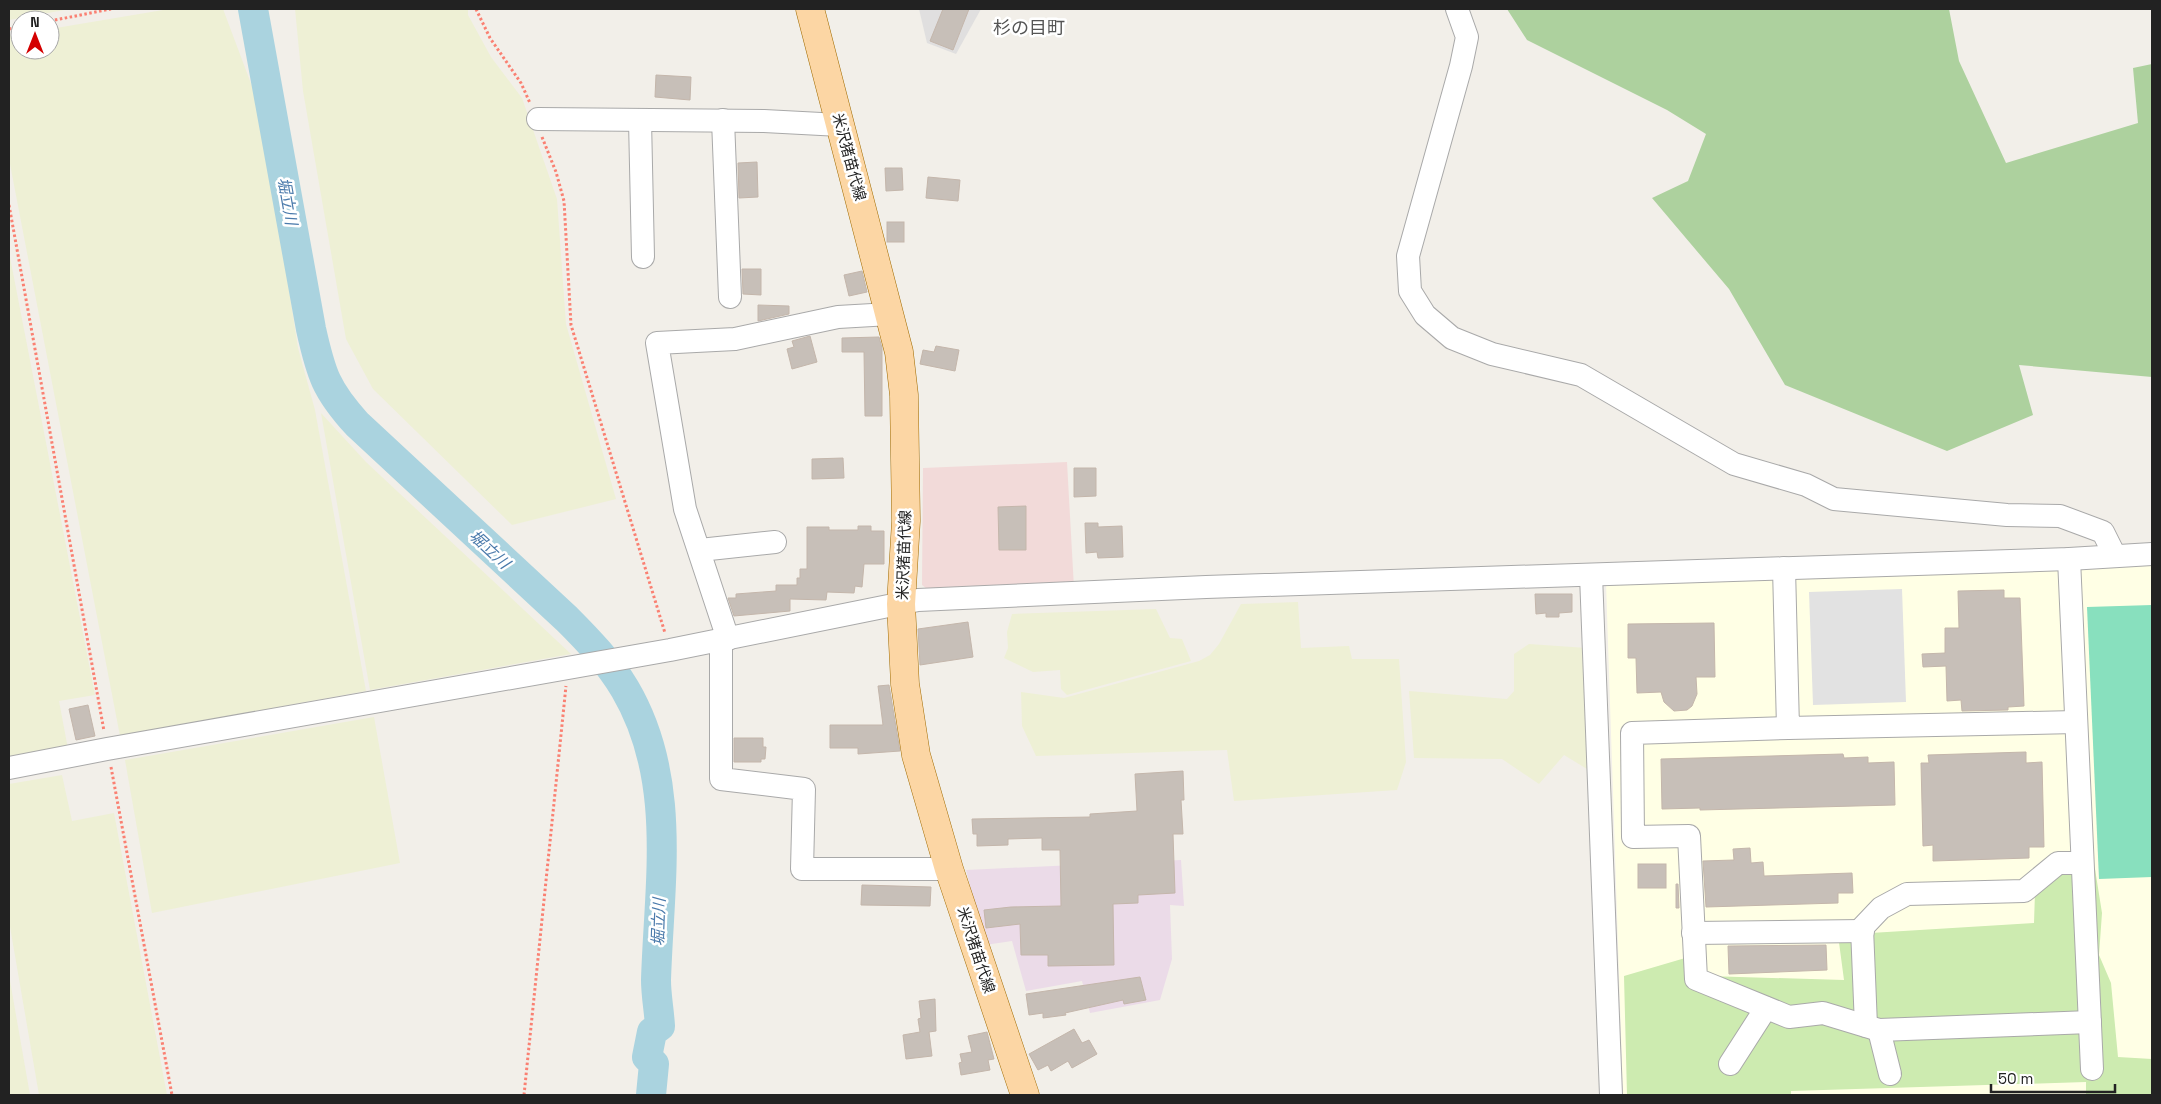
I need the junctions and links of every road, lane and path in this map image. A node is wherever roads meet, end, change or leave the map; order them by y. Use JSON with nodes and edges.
{"nodes":[{"id":1,"x":111,"y":9,"type":"edge"},
{"id":2,"x":476,"y":9,"type":"edge"},
{"id":3,"x":810,"y":9,"type":"edge"},
{"id":4,"x":1457,"y":9,"type":"edge"},
{"id":5,"x":60,"y":19,"type":"edge"},
{"id":6,"x":538,"y":118,"type":"junction"},
{"id":7,"x":640,"y":120,"type":"junction"},
{"id":8,"x":722,"y":120,"type":"junction"},
{"id":9,"x":840,"y":125,"type":"junction"},
{"id":10,"x":9,"y":205,"type":"edge"},
{"id":11,"x":643,"y":257,"type":"dead end"},
{"id":12,"x":730,"y":297,"type":"dead end"},
{"id":13,"x":890,"y":314,"type":"junction"},
{"id":14,"x":775,"y":542,"type":"dead end"},
{"id":15,"x":700,"y":550,"type":"junction"},
{"id":16,"x":2152,"y":554,"type":"edge"},
{"id":17,"x":2115,"y":556,"type":"junction"},
{"id":18,"x":2068,"y":559,"type":"junction"},
{"id":19,"x":1784,"y":568,"type":"junction"},
{"id":20,"x":1591,"y":575,"type":"junction"},
{"id":21,"x":901,"y":604,"type":"junction"},
{"id":22,"x":724,"y":639,"type":"junction"},
{"id":23,"x":670,"y":650,"type":"junction"},
{"id":24,"x":577,"y":666,"type":"junction"},
{"id":25,"x":2076,"y":722,"type":"junction"},
{"id":26,"x":1788,"y":728,"type":"junction"},
{"id":27,"x":107,"y":749,"type":"junction"},
{"id":28,"x":9,"y":768,"type":"edge"},
{"id":29,"x":2082,"y":863,"type":"junction"},
{"id":30,"x":949,"y":869,"type":"junction"},
{"id":31,"x":1863,"y":931,"type":"junction"},
{"id":32,"x":1693,"y":933,"type":"junction"},
{"id":33,"x":1766,"y":1008,"type":"junction"},
{"id":34,"x":2090,"y":1022,"type":"junction"},
{"id":35,"x":1872,"y":1028,"type":"junction"},
{"id":36,"x":1730,"y":1064,"type":"dead end"},
{"id":37,"x":2092,"y":1070,"type":"dead end"},
{"id":38,"x":1890,"y":1074,"type":"dead end"},
{"id":39,"x":172,"y":1095,"type":"edge"},
{"id":40,"x":524,"y":1095,"type":"edge"},
{"id":41,"x":1025,"y":1095,"type":"edge"},
{"id":42,"x":1611,"y":1095,"type":"edge"}],
"edges":[{"from":1,"to":5,"type":"path"},
{"from":2,"to":6,"type":"path"},
{"from":3,"to":9,"type":"main road","name":"米沢猪苗代線"},
{"from":4,"to":17,"type":"street"},
{"from":6,"to":7,"type":"street"},
{"from":6,"to":23,"type":"path"},
{"from":7,"to":8,"type":"street"},
{"from":7,"to":11,"type":"street"},
{"from":8,"to":9,"type":"street"},
{"from":8,"to":12,"type":"street"},
{"from":9,"to":13,"type":"main road","name":"米沢猪苗代線"},
{"from":10,"to":27,"type":"path"},
{"from":13,"to":15,"type":"street"},
{"from":13,"to":21,"type":"main road","name":"米沢猪苗代線"},
{"from":14,"to":15,"type":"street"},
{"from":15,"to":22,"type":"street"},
{"from":16,"to":17,"type":"street"},
{"from":17,"to":18,"type":"street"},
{"from":18,"to":19,"type":"street"},
{"from":18,"to":25,"type":"street"},
{"from":19,"to":20,"type":"street"},
{"from":19,"to":26,"type":"street"},
{"from":20,"to":21,"type":"street"},
{"from":20,"to":42,"type":"street"},
{"from":21,"to":22,"type":"street"},
{"from":21,"to":30,"type":"main road","name":"米沢猪苗代線"},
{"from":22,"to":23,"type":"street"},
{"from":22,"to":30,"type":"street"},
{"from":23,"to":24,"type":"street"},
{"from":24,"to":27,"type":"street"},
{"from":24,"to":40,"type":"path"},
{"from":25,"to":26,"type":"street"},
{"from":25,"to":29,"type":"street"},
{"from":26,"to":32,"type":"street"},
{"from":27,"to":28,"type":"street"},
{"from":27,"to":39,"type":"path"},
{"from":29,"to":31,"type":"street"},
{"from":29,"to":34,"type":"street"},
{"from":30,"to":41,"type":"main road","name":"米沢猪苗代線"},
{"from":31,"to":32,"type":"street"},
{"from":31,"to":35,"type":"street"},
{"from":32,"to":33,"type":"street"},
{"from":33,"to":35,"type":"street"},
{"from":33,"to":36,"type":"street"},
{"from":34,"to":35,"type":"street"},
{"from":34,"to":37,"type":"street"},
{"from":35,"to":38,"type":"street"}]}
